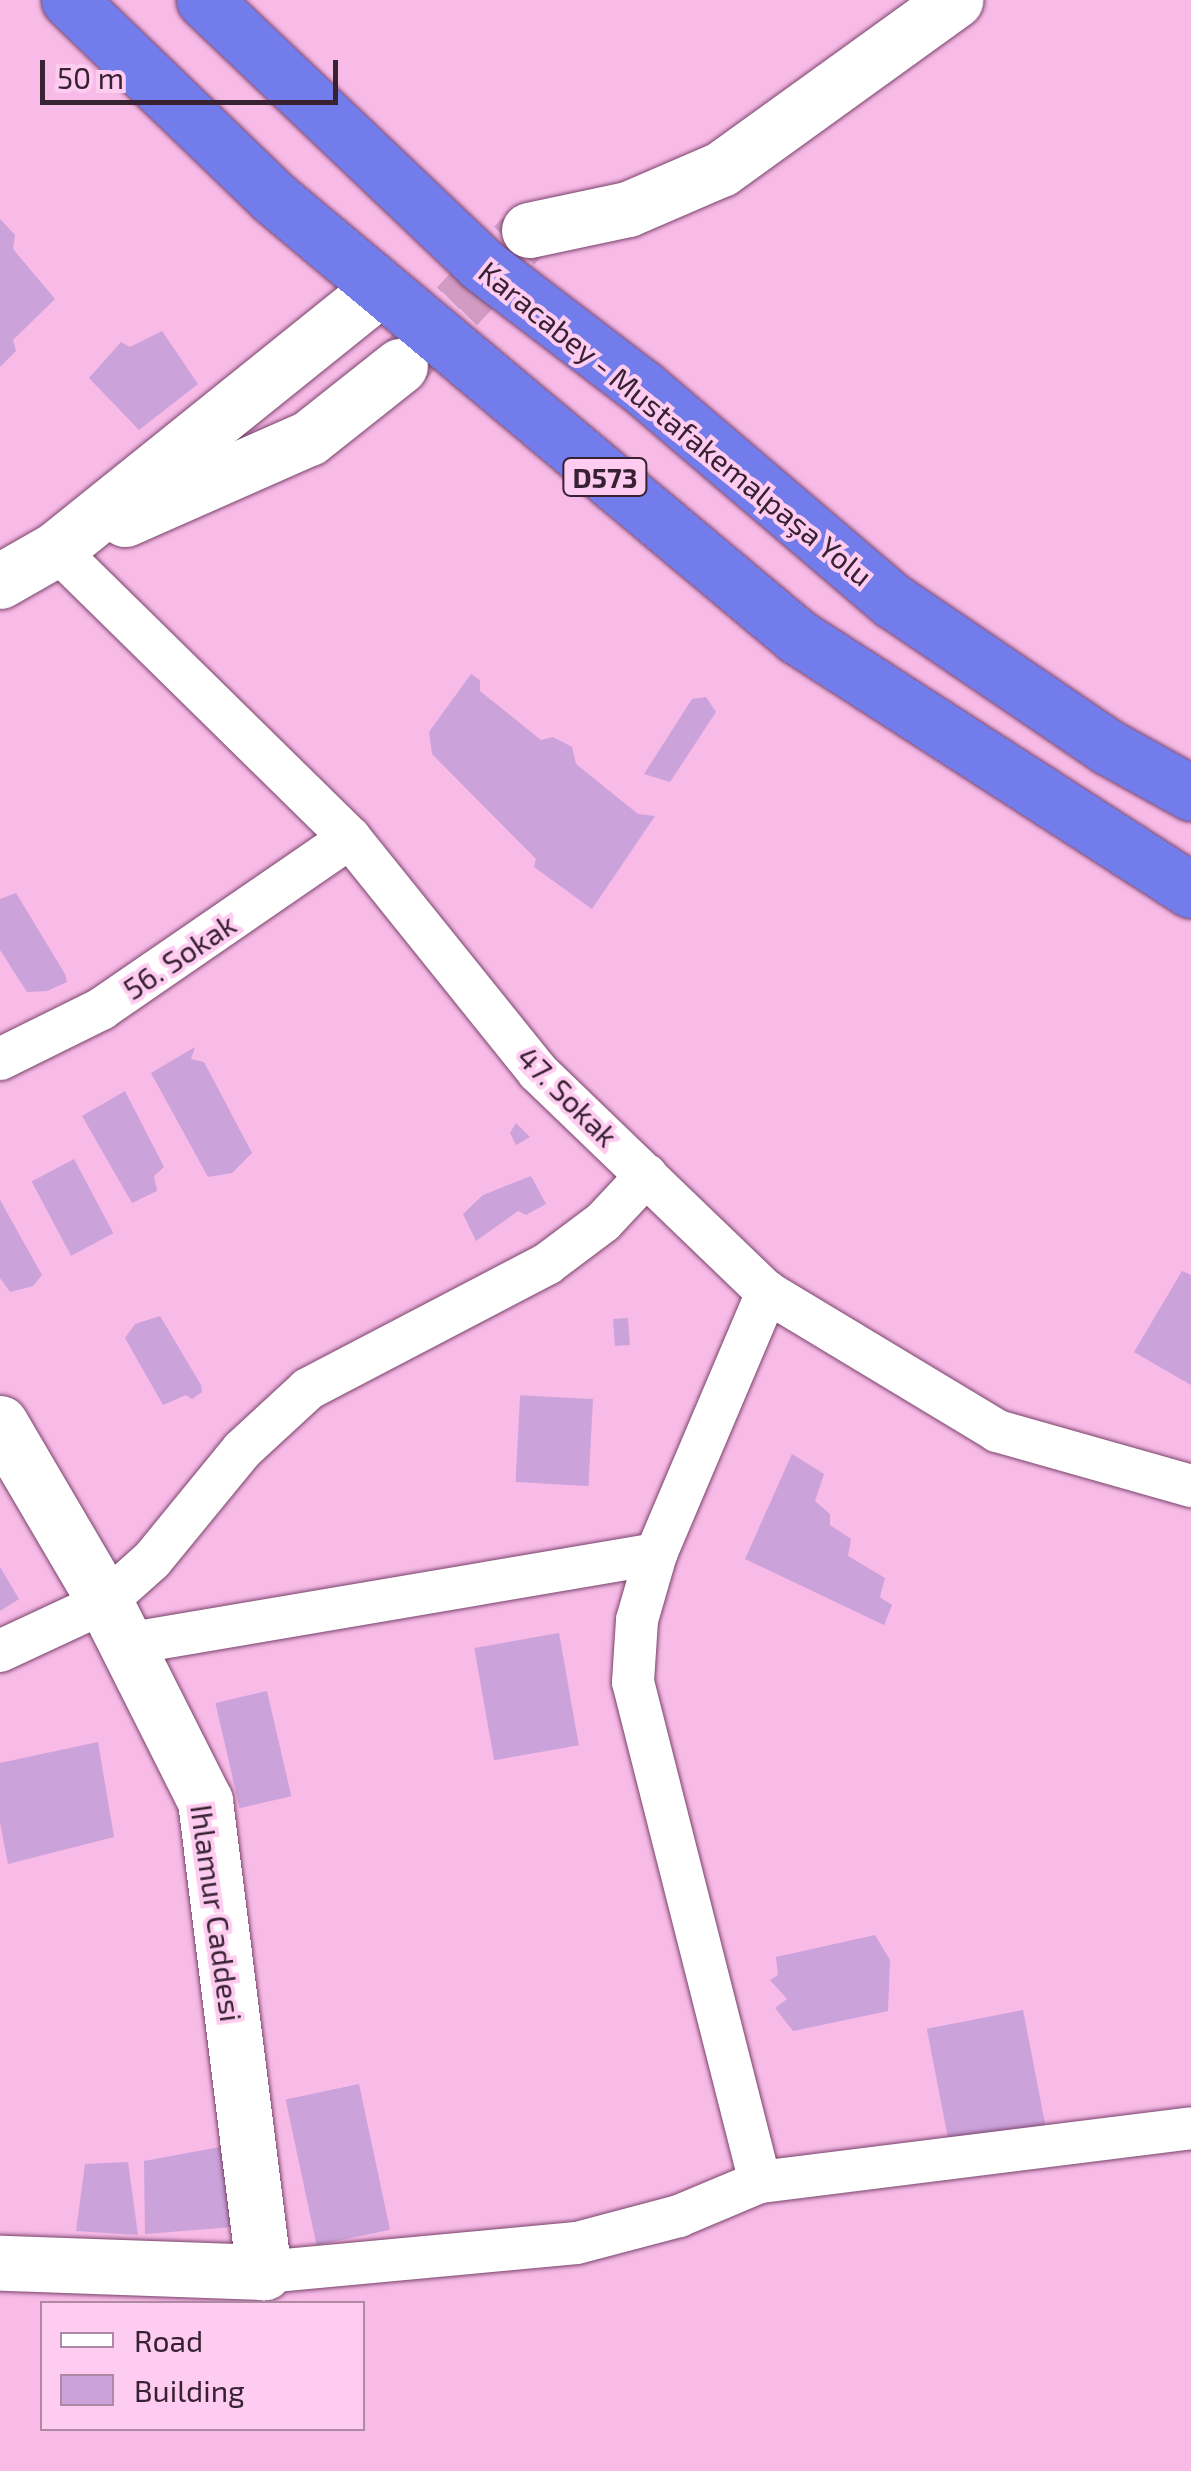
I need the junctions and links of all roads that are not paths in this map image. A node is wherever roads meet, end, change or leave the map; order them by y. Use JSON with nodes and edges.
{"nodes":[{"id":1,"x":70,"y":0,"type":"edge"},
{"id":2,"x":204,"y":0,"type":"edge"},
{"id":3,"x":955,"y":0,"type":"edge"},
{"id":4,"x":529,"y":230,"type":"tunnel mouth"},
{"id":5,"x":379,"y":289,"type":"junction"},
{"id":6,"x":400,"y":366,"type":"tunnel mouth"},
{"id":7,"x":56,"y":549,"type":"junction"},
{"id":8,"x":0,"y":581,"type":"edge"},
{"id":9,"x":1191,"y":794,"type":"edge"},
{"id":10,"x":350,"y":838,"type":"junction"},
{"id":11,"x":1191,"y":890,"type":"edge"},
{"id":12,"x":0,"y":1059,"type":"edge"},
{"id":13,"x":647,"y":1175,"type":"junction"},
{"id":14,"x":766,"y":1292,"type":"junction"},
{"id":15,"x":0,"y":1424,"type":"edge"},
{"id":16,"x":1191,"y":1486,"type":"edge"},
{"id":17,"x":656,"y":1554,"type":"junction"},
{"id":18,"x":115,"y":1622,"type":"junction"},
{"id":19,"x":0,"y":1651,"type":"edge"},
{"id":20,"x":1191,"y":2128,"type":"edge"},
{"id":21,"x":760,"y":2182,"type":"junction"},
{"id":22,"x":0,"y":2263,"type":"edge"},
{"id":23,"x":264,"y":2272,"type":"junction"}],
"edges":[{"from":1,"to":5,"type":"highway","number":"D573"},
{"from":2,"to":9,"type":"highway","name":"Karacabey - Mustafakemalpaşa Yolu"},
{"from":3,"to":4,"type":"street"},
{"from":5,"to":7,"type":"street"},
{"from":5,"to":11,"type":"highway","number":"D573"},
{"from":6,"to":7,"type":"street"},
{"from":7,"to":8,"type":"street"},
{"from":7,"to":10,"type":"street","name":"47. Sokak"},
{"from":10,"to":12,"type":"street","name":"56. Sokak"},
{"from":10,"to":13,"type":"street","name":"47. Sokak"},
{"from":13,"to":14,"type":"street","name":"47. Sokak"},
{"from":13,"to":18,"type":"street"},
{"from":14,"to":16,"type":"street","name":"47. Sokak"},
{"from":14,"to":17,"type":"street"},
{"from":15,"to":18,"type":"street","name":"Ihlamur Caddesi"},
{"from":17,"to":18,"type":"street"},
{"from":17,"to":21,"type":"street"},
{"from":18,"to":19,"type":"street"},
{"from":18,"to":23,"type":"street","name":"Ihlamur Caddesi"},
{"from":20,"to":21,"type":"street"},
{"from":21,"to":23,"type":"street"},
{"from":22,"to":23,"type":"street"}]}
